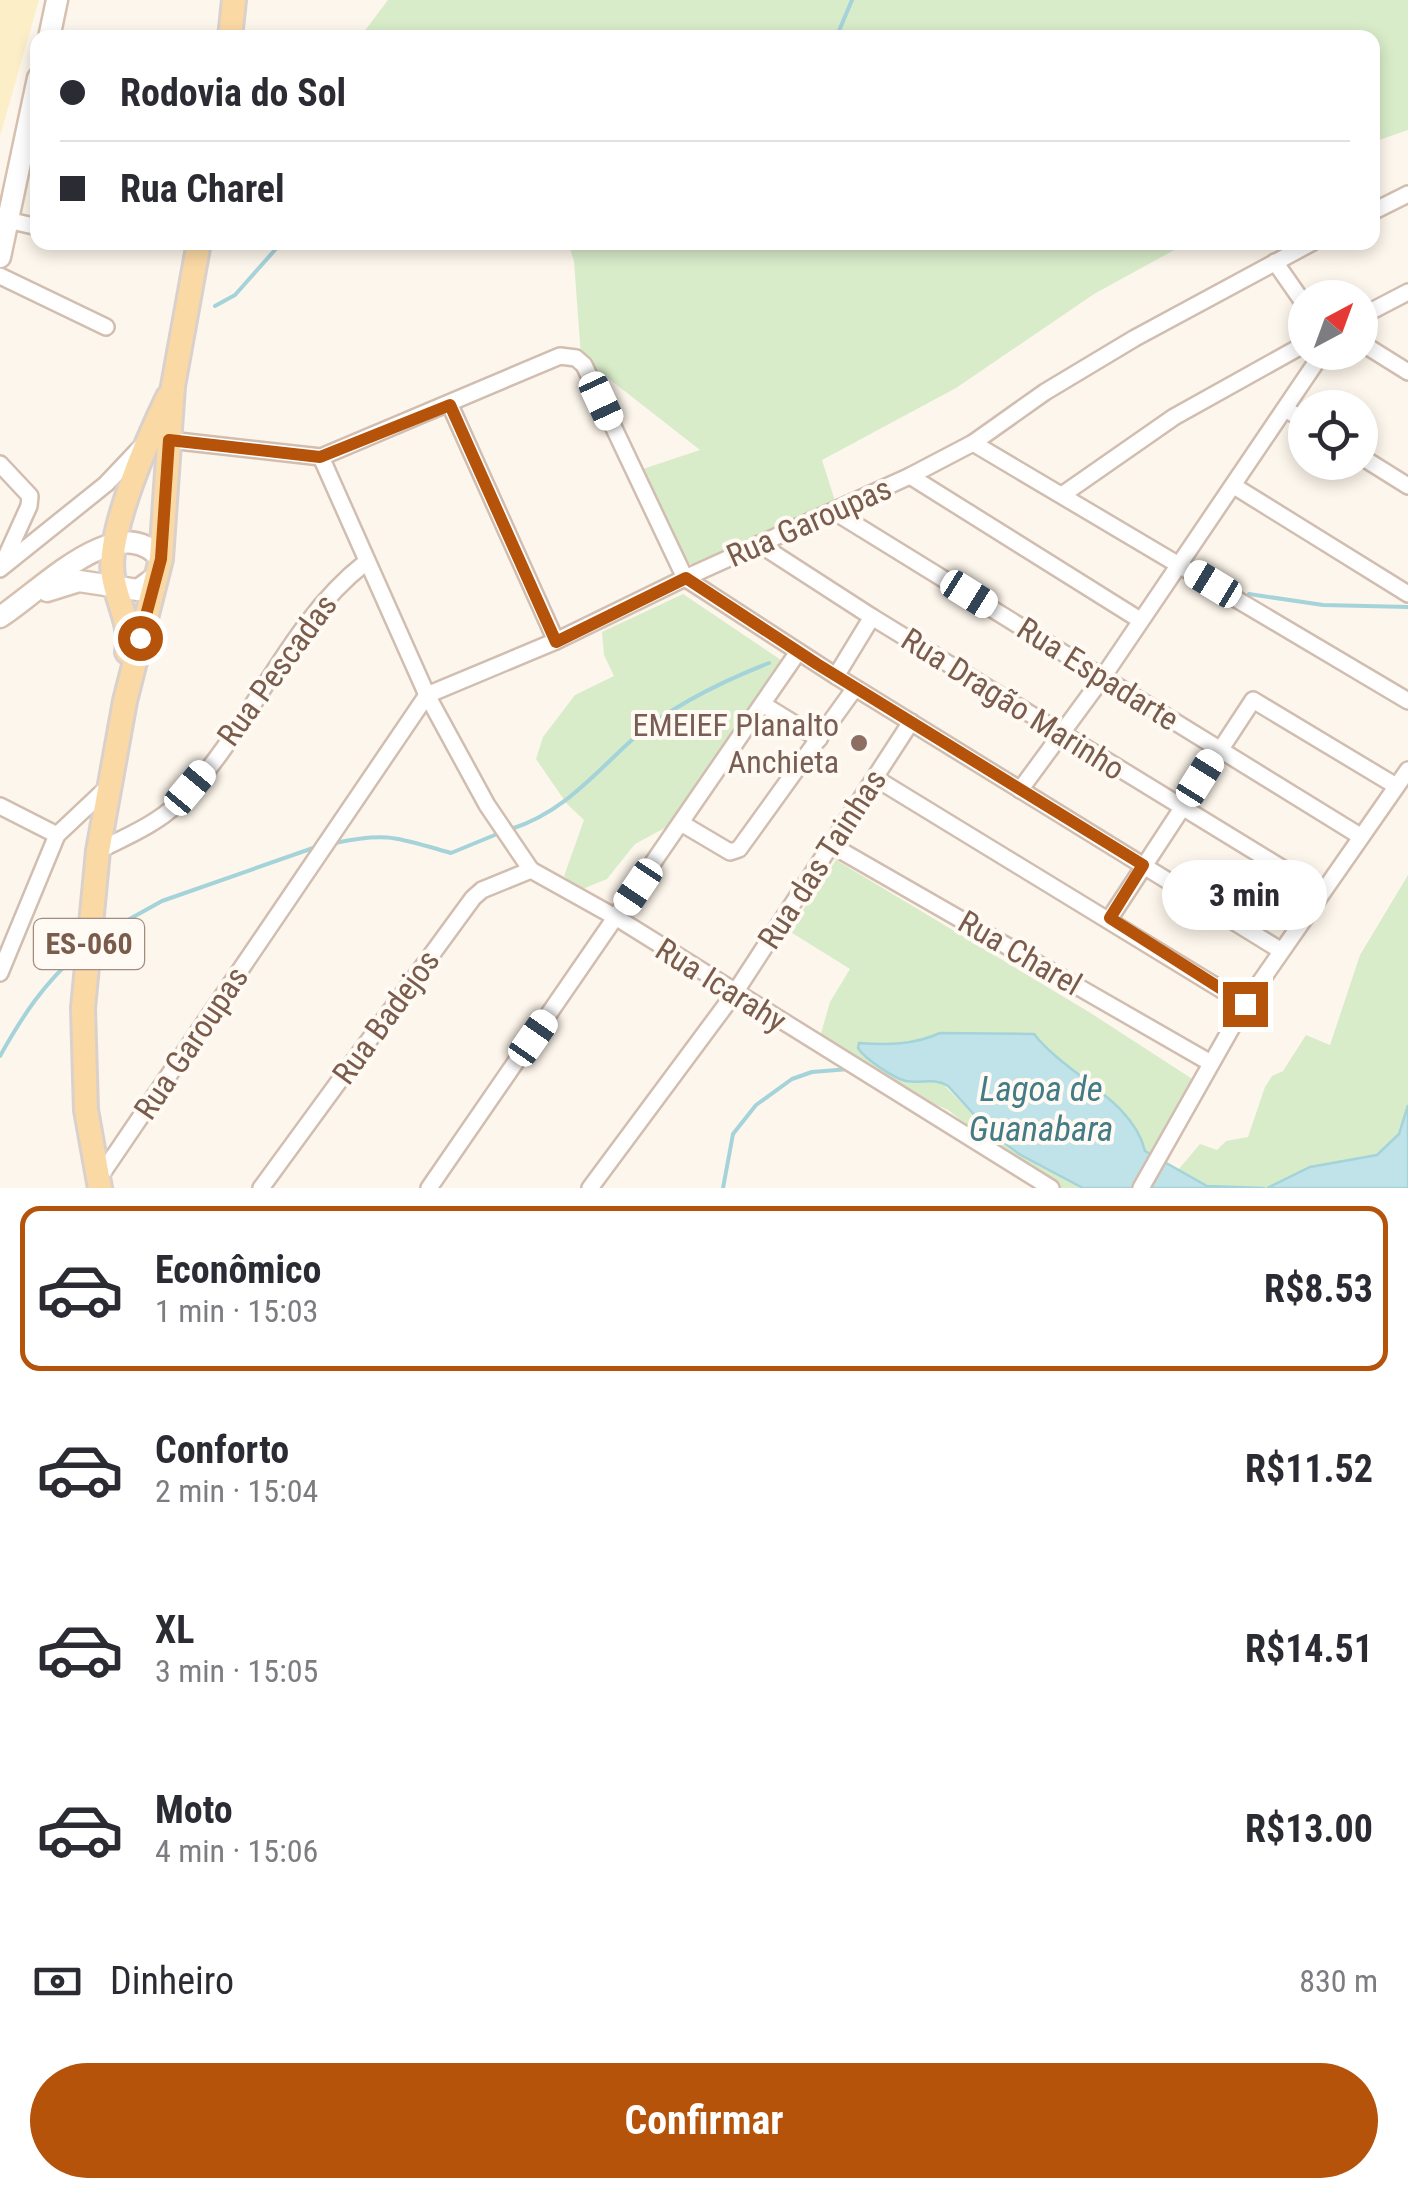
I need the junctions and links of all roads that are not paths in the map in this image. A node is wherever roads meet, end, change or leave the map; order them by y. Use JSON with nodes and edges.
{"nodes":[{"id":1,"x":57,"y":0,"type":"edge"},
{"id":2,"x":234,"y":0,"type":"edge"},
{"id":3,"x":50,"y":30,"type":"edge"},
{"id":4,"x":231,"y":30,"type":"edge"},
{"id":5,"x":30,"y":133,"type":"edge"},
{"id":6,"x":1408,"y":194,"type":"edge"},
{"id":7,"x":1380,"y":208,"type":"edge"},
{"id":8,"x":7,"y":220,"type":"junction"},
{"id":9,"x":30,"y":225,"type":"edge"},
{"id":10,"x":198,"y":250,"type":"edge"},
{"id":11,"x":1298,"y":250,"type":"edge"},
{"id":12,"x":0,"y":257,"type":"edge"},
{"id":13,"x":1275,"y":262,"type":"junction"},
{"id":14,"x":0,"y":276,"type":"edge"},
{"id":15,"x":1288,"y":281,"type":"edge"},
{"id":16,"x":1408,"y":292,"type":"edge"},
{"id":17,"x":1378,"y":308,"type":"edge"},
{"id":18,"x":106,"y":327,"type":"dead end"},
{"id":19,"x":1288,"y":353,"type":"edge"},
{"id":20,"x":1378,"y":353,"type":"edge"},
{"id":21,"x":1312,"y":370,"type":"edge"},
{"id":22,"x":1408,"y":372,"type":"edge"},
{"id":23,"x":450,"y":405,"type":"junction"},
{"id":24,"x":1287,"y":410,"type":"joint"},
{"id":25,"x":158,"y":440,"type":"junction"},
{"id":26,"x":973,"y":443,"type":"junction"},
{"id":27,"x":320,"y":457,"type":"junction"},
{"id":28,"x":0,"y":464,"type":"edge"},
{"id":29,"x":1378,"y":467,"type":"edge"},
{"id":30,"x":910,"y":476,"type":"junction"},
{"id":31,"x":1234,"y":486,"type":"junction"},
{"id":32,"x":1408,"y":486,"type":"edge"},
{"id":33,"x":1062,"y":495,"type":"junction"},
{"id":34,"x":835,"y":512,"type":"junction"},
{"id":35,"x":760,"y":544,"type":"junction"},
{"id":36,"x":104,"y":546,"type":"junction"},
{"id":37,"x":365,"y":563,"type":"junction"},
{"id":38,"x":1181,"y":564,"type":"junction"},
{"id":39,"x":158,"y":568,"type":"junction"},
{"id":40,"x":0,"y":569,"type":"edge"},
{"id":41,"x":686,"y":578,"type":"junction"},
{"id":42,"x":116,"y":585,"type":"junction"},
{"id":43,"x":1408,"y":594,"type":"edge"},
{"id":44,"x":23,"y":603,"type":"junction"},
{"id":45,"x":0,"y":617,"type":"edge"},
{"id":46,"x":872,"y":618,"type":"junction"},
{"id":47,"x":1140,"y":620,"type":"junction"},
{"id":48,"x":556,"y":642,"type":"junction"},
{"id":49,"x":798,"y":652,"type":"junction"},
{"id":50,"x":836,"y":676,"type":"junction"},
{"id":51,"x":1103,"y":677,"type":"junction"},
{"id":52,"x":855,"y":688,"type":"junction"},
{"id":53,"x":427,"y":694,"type":"junction"},
{"id":54,"x":125,"y":701,"type":"junction"},
{"id":55,"x":1408,"y":701,"type":"edge"},
{"id":56,"x":764,"y":704,"type":"junction"},
{"id":57,"x":912,"y":722,"type":"junction"},
{"id":58,"x":1061,"y":734,"type":"junction"},
{"id":59,"x":819,"y":739,"type":"junction"},
{"id":60,"x":1219,"y":748,"type":"junction"},
{"id":61,"x":1408,"y":770,"type":"edge"},
{"id":62,"x":875,"y":778,"type":"junction"},
{"id":63,"x":111,"y":784,"type":"junction"},
{"id":64,"x":1396,"y":786,"type":"junction"},
{"id":65,"x":1020,"y":790,"type":"junction"},
{"id":66,"x":0,"y":806,"type":"edge"},
{"id":67,"x":1182,"y":807,"type":"junction"},
{"id":68,"x":681,"y":823,"type":"junction"},
{"id":69,"x":56,"y":835,"type":"junction"},
{"id":70,"x":1360,"y":836,"type":"junction"},
{"id":71,"x":831,"y":845,"type":"junction"},
{"id":72,"x":98,"y":851,"type":"junction"},
{"id":73,"x":1143,"y":865,"type":"junction"},
{"id":74,"x":531,"y":870,"type":"junction"},
{"id":75,"x":1321,"y":892,"type":"junction"},
{"id":76,"x":617,"y":918,"type":"junction"},
{"id":77,"x":1110,"y":918,"type":"junction"},
{"id":78,"x":1280,"y":950,"type":"junction"},
{"id":79,"x":0,"y":973,"type":"edge"},
{"id":80,"x":734,"y":994,"type":"junction"},
{"id":81,"x":1245,"y":1004,"type":"junction"},
{"id":82,"x":1209,"y":1062,"type":"junction"},
{"id":83,"x":96,"y":1185,"type":"edge"},
{"id":84,"x":261,"y":1188,"type":"edge"},
{"id":85,"x":428,"y":1188,"type":"edge"},
{"id":86,"x":590,"y":1188,"type":"edge"},
{"id":87,"x":1051,"y":1188,"type":"edge"},
{"id":88,"x":1141,"y":1188,"type":"edge"}],
"edges":[{"from":1,"to":3,"type":"street"},
{"from":2,"to":4,"type":"main road"},
{"from":5,"to":8,"type":"street"},
{"from":6,"to":7,"type":"street"},
{"from":8,"to":9,"type":"street"},
{"from":8,"to":12,"type":"street"},
{"from":10,"to":25,"type":"main road","number":"ES-060"},
{"from":11,"to":13,"type":"street","name":"Rua Garoupas"},
{"from":13,"to":15,"type":"street"},
{"from":13,"to":26,"type":"street","name":"Rua Garoupas"},
{"from":14,"to":18,"type":"street"},
{"from":16,"to":17,"type":"street"},
{"from":19,"to":33,"type":"street"},
{"from":20,"to":22,"type":"street"},
{"from":21,"to":24,"type":"street"},
{"from":23,"to":27,"type":"street"},
{"from":23,"to":41,"type":"street"},
{"from":23,"to":48,"type":"street"},
{"from":24,"to":31,"type":"street"},
{"from":25,"to":27,"type":"street"},
{"from":25,"to":36,"type":"main road","number":"ES-060"},
{"from":25,"to":39,"type":"main road","number":"ES-060"},
{"from":25,"to":40,"type":"street"},
{"from":26,"to":30,"type":"street","name":"Rua Garoupas"},
{"from":26,"to":33,"type":"street"},
{"from":27,"to":37,"type":"street","name":"Rua Icarahy"},
{"from":28,"to":40,"type":"street"},
{"from":29,"to":32,"type":"street"},
{"from":30,"to":34,"type":"street","name":"Rua Garoupas"},
{"from":30,"to":47,"type":"street"},
{"from":31,"to":38,"type":"street"},
{"from":31,"to":43,"type":"street"},
{"from":33,"to":38,"type":"street"},
{"from":34,"to":35,"type":"street","name":"Rua Garoupas"},
{"from":34,"to":51,"type":"street","name":"Rua Espadarte"},
{"from":35,"to":41,"type":"street","name":"Rua Garoupas"},
{"from":35,"to":46,"type":"street","name":"Rua Dragão Marinho"},
{"from":36,"to":39,"type":"street"},
{"from":36,"to":42,"type":"main road","number":"ES-060"},
{"from":36,"to":44,"type":"street"},
{"from":37,"to":53,"type":"street","name":"Rua Icarahy"},
{"from":37,"to":72,"type":"street","name":"Rua Pescadas"},
{"from":38,"to":47,"type":"street"},
{"from":38,"to":55,"type":"street"},
{"from":39,"to":42,"type":"street"},
{"from":39,"to":54,"type":"main road","number":"ES-060"},
{"from":41,"to":48,"type":"street","name":"Rua Garoupas"},
{"from":41,"to":49,"type":"street"},
{"from":42,"to":44,"type":"street"},
{"from":42,"to":54,"type":"main road","number":"ES-060"},
{"from":44,"to":45,"type":"street"},
{"from":46,"to":50,"type":"street"},
{"from":46,"to":58,"type":"street","name":"Rua Dragão Marinho"},
{"from":47,"to":51,"type":"street"},
{"from":48,"to":53,"type":"street","name":"Rua Garoupas"},
{"from":49,"to":50,"type":"street"},
{"from":49,"to":56,"type":"street"},
{"from":50,"to":52,"type":"street"},
{"from":51,"to":58,"type":"street"},
{"from":51,"to":60,"type":"street","name":"Rua Espadarte"},
{"from":52,"to":57,"type":"street"},
{"from":52,"to":59,"type":"street"},
{"from":53,"to":74,"type":"street","name":"Rua Icarahy"},
{"from":53,"to":83,"type":"street","name":"Rua Garoupas"},
{"from":54,"to":63,"type":"main road","number":"ES-060"},
{"from":56,"to":59,"type":"street"},
{"from":56,"to":68,"type":"street"},
{"from":57,"to":62,"type":"street","name":"Rua das Tainhas"},
{"from":57,"to":65,"type":"street"},
{"from":58,"to":65,"type":"street"},
{"from":58,"to":67,"type":"street","name":"Rua Dragão Marinho"},
{"from":59,"to":68,"type":"street"},
{"from":60,"to":64,"type":"street"},
{"from":60,"to":67,"type":"street"},
{"from":60,"to":70,"type":"street","name":"Rua Espadarte"},
{"from":61,"to":64,"type":"street"},
{"from":62,"to":71,"type":"street","name":"Rua das Tainhas"},
{"from":62,"to":77,"type":"street"},
{"from":63,"to":69,"type":"street"},
{"from":63,"to":72,"type":"main road","number":"ES-060"},
{"from":64,"to":70,"type":"street"},
{"from":65,"to":73,"type":"street"},
{"from":66,"to":69,"type":"street"},
{"from":67,"to":73,"type":"street"},
{"from":67,"to":75,"type":"street","name":"Rua Dragão Marinho"},
{"from":68,"to":76,"type":"street"},
{"from":69,"to":79,"type":"street"},
{"from":70,"to":75,"type":"street"},
{"from":71,"to":80,"type":"street","name":"Rua das Tainhas"},
{"from":71,"to":82,"type":"street","name":"Rua Charel"},
{"from":72,"to":83,"type":"main road","number":"ES-060"},
{"from":73,"to":77,"type":"street"},
{"from":73,"to":78,"type":"street"},
{"from":74,"to":76,"type":"street","name":"Rua Icarahy"},
{"from":74,"to":84,"type":"street","name":"Rua Badejos"},
{"from":75,"to":78,"type":"street"},
{"from":76,"to":80,"type":"street","name":"Rua Icarahy"},
{"from":76,"to":85,"type":"street"},
{"from":77,"to":81,"type":"street"},
{"from":78,"to":81,"type":"street"},
{"from":80,"to":86,"type":"street","name":"Rua das Tainhas"},
{"from":80,"to":87,"type":"street","name":"Rua Icarahy"},
{"from":81,"to":82,"type":"street"},
{"from":82,"to":88,"type":"street"}]}
